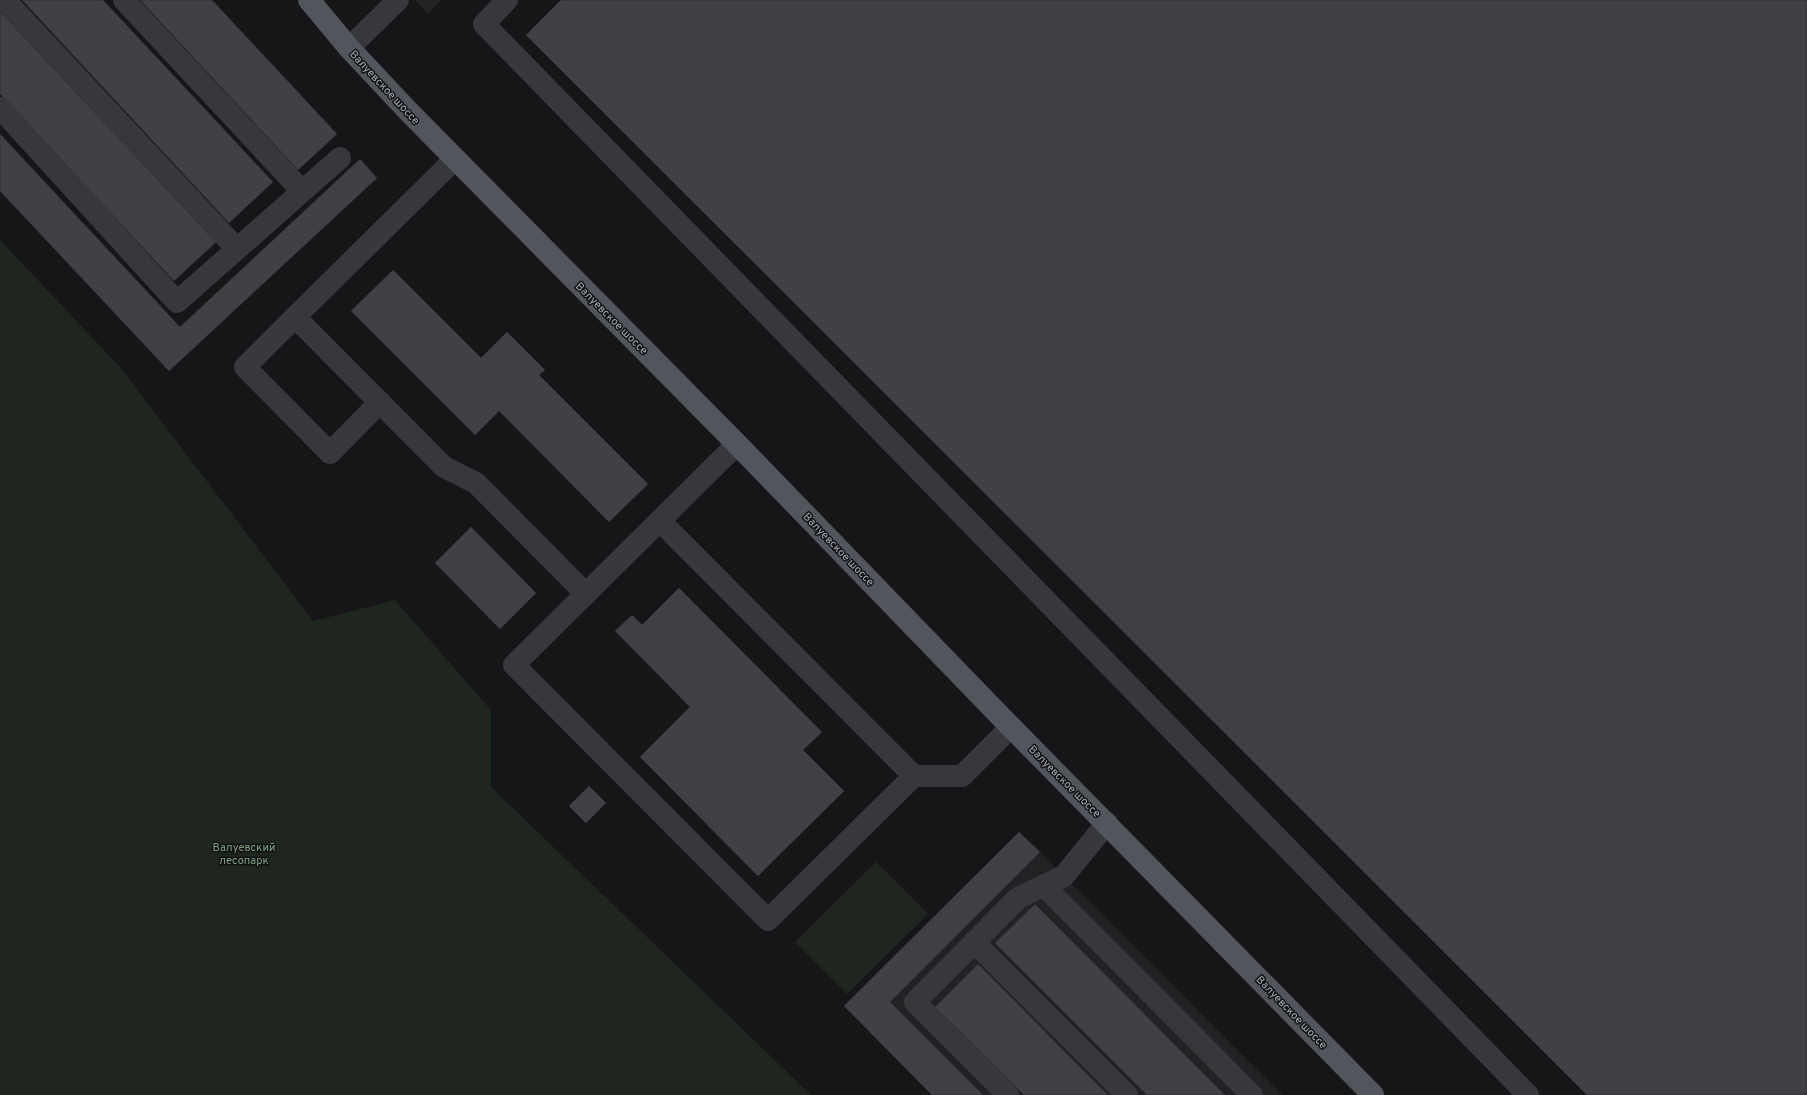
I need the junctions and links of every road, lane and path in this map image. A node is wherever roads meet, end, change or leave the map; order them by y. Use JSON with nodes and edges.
{"nodes":[{"id":1,"x":5,"y":0,"type":"edge"},
{"id":2,"x":124,"y":0,"type":"edge"},
{"id":3,"x":309,"y":0,"type":"edge"},
{"id":4,"x":398,"y":0,"type":"edge"},
{"id":5,"x":507,"y":0,"type":"edge"},
{"id":6,"x":349,"y":48,"type":"junction"},
{"id":7,"x":0,"y":108,"type":"edge"},
{"id":8,"x":340,"y":158,"type":"dead end"},
{"id":9,"x":455,"y":159,"type":"junction"},
{"id":10,"x":302,"y":191,"type":"junction"},
{"id":11,"x":237,"y":249,"type":"junction"},
{"id":12,"x":295,"y":317,"type":"junction"},
{"id":13,"x":380,"y":402,"type":"junction"},
{"id":14,"x":737,"y":444,"type":"junction"},
{"id":15,"x":660,"y":521,"type":"junction"},
{"id":16,"x":586,"y":594,"type":"junction"},
{"id":17,"x":1011,"y":727,"type":"junction"},
{"id":18,"x":914,"y":776,"type":"junction"},
{"id":19,"x":1107,"y":823,"type":"junction"},
{"id":20,"x":1044,"y":886,"type":"junction"},
{"id":21,"x":974,"y":942,"type":"junction"},
{"id":22,"x":1008,"y":1095,"type":"edge"},
{"id":23,"x":1127,"y":1095,"type":"edge"},
{"id":24,"x":1252,"y":1095,"type":"edge"},
{"id":25,"x":1373,"y":1095,"type":"edge"},
{"id":26,"x":1528,"y":1095,"type":"edge"}],
"edges":[{"from":1,"to":11,"type":"lane"},
{"from":2,"to":10,"type":"lane"},
{"from":3,"to":6,"type":"main road","name":"Валуевское шоссе"},
{"from":4,"to":6,"type":"lane"},
{"from":5,"to":26,"type":"lane"},
{"from":6,"to":9,"type":"main road","name":"Валуевское шоссе"},
{"from":7,"to":11,"type":"lane"},
{"from":8,"to":10,"type":"lane"},
{"from":9,"to":12,"type":"lane"},
{"from":9,"to":14,"type":"main road","name":"Валуевское шоссе"},
{"from":10,"to":11,"type":"lane"},
{"from":12,"to":13,"type":"lane"},
{"from":12,"to":13,"type":"lane"},
{"from":13,"to":16,"type":"lane"},
{"from":14,"to":15,"type":"lane"},
{"from":14,"to":17,"type":"main road","name":"Валуевское шоссе"},
{"from":15,"to":16,"type":"lane"},
{"from":15,"to":18,"type":"lane"},
{"from":16,"to":18,"type":"lane"},
{"from":17,"to":18,"type":"lane"},
{"from":17,"to":19,"type":"main road","name":"Валуевское шоссе"},
{"from":19,"to":20,"type":"lane"},
{"from":19,"to":25,"type":"main road","name":"Валуевское шоссе"},
{"from":20,"to":21,"type":"lane"},
{"from":20,"to":24,"type":"lane"},
{"from":21,"to":22,"type":"lane"},
{"from":21,"to":23,"type":"lane"}]}
